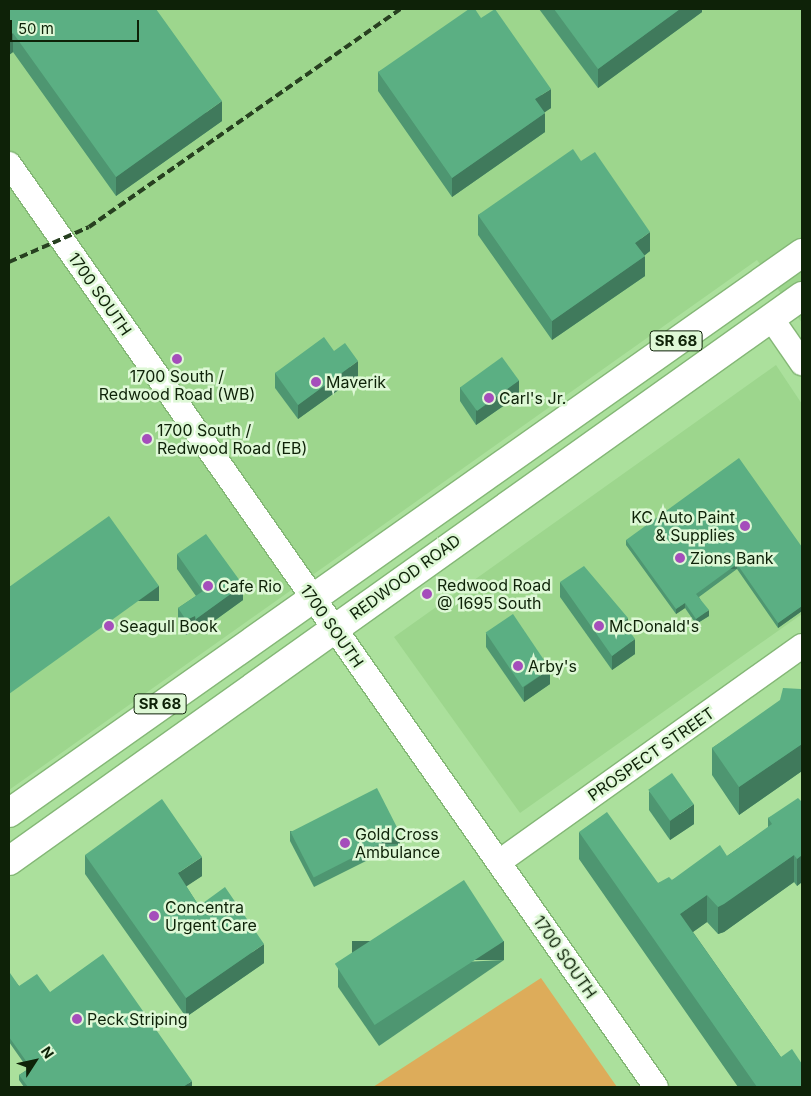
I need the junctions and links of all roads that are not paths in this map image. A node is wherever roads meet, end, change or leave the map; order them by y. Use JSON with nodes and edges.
{"nodes":[{"id":1,"x":9,"y":164,"type":"edge"},
{"id":2,"x":802,"y":253,"type":"edge"},
{"id":3,"x":802,"y":296,"type":"edge"},
{"id":4,"x":771,"y":318,"type":"junction"},
{"id":5,"x":802,"y":363,"type":"edge"},
{"id":6,"x":313,"y":598,"type":"junction"},
{"id":7,"x":334,"y":627,"type":"junction"},
{"id":8,"x":802,"y":646,"type":"edge"},
{"id":9,"x":9,"y":813,"type":"edge"},
{"id":10,"x":9,"y":861,"type":"edge"},
{"id":11,"x":499,"y":862,"type":"junction"},
{"id":12,"x":656,"y":1087,"type":"edge"}],
"edges":[{"from":1,"to":6,"type":"street","name":"1700 SOUTH"},
{"from":2,"to":6,"type":"main road","number":"SR 68"},
{"from":3,"to":4,"type":"main road","name":"REDWOOD ROAD","number":"SR 68"},
{"from":4,"to":5,"type":"street"},
{"from":4,"to":7,"type":"main road","name":"REDWOOD ROAD","number":"SR 68"},
{"from":6,"to":7,"type":"street","name":"1700 SOUTH"},
{"from":6,"to":9,"type":"main road","number":"SR 68"},
{"from":7,"to":10,"type":"main road","name":"REDWOOD ROAD","number":"SR 68"},
{"from":7,"to":11,"type":"street","name":"1700 SOUTH"},
{"from":8,"to":11,"type":"street","name":"PROSPECT STREET"},
{"from":11,"to":12,"type":"street","name":"1700 SOUTH"}]}
